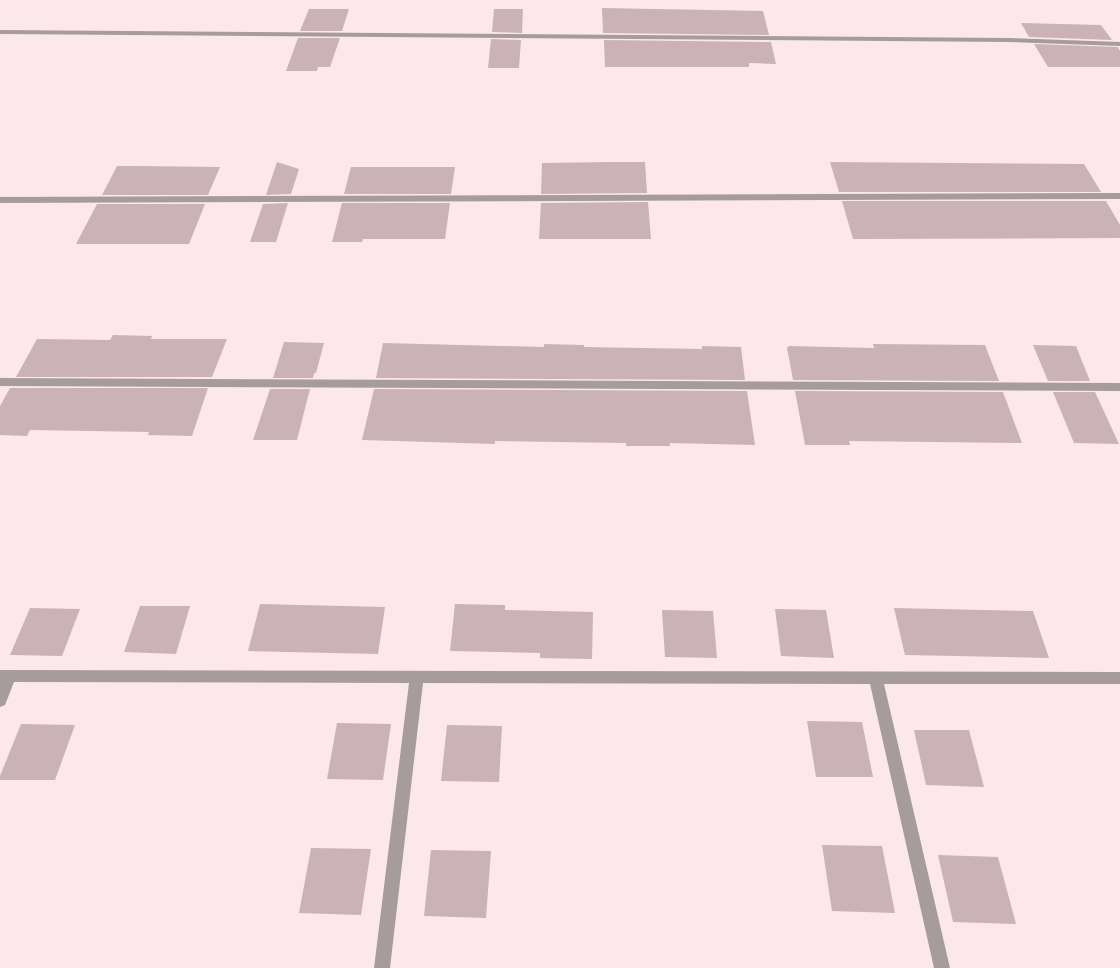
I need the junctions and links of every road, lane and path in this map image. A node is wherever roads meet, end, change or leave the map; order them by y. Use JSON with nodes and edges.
{"nodes":[{"id":1,"x":0,"y":32,"type":"edge"},
{"id":2,"x":1120,"y":44,"type":"edge"},
{"id":3,"x":1120,"y":196,"type":"edge"},
{"id":4,"x":0,"y":200,"type":"edge"},
{"id":5,"x":0,"y":382,"type":"edge"},
{"id":6,"x":1120,"y":387,"type":"edge"},
{"id":7,"x":5,"y":676,"type":"edge"},
{"id":8,"x":417,"y":676,"type":"junction"},
{"id":9,"x":875,"y":677,"type":"junction"},
{"id":10,"x":1120,"y":678,"type":"edge"},
{"id":11,"x":0,"y":700,"type":"edge"},
{"id":12,"x":382,"y":968,"type":"edge"},
{"id":13,"x":942,"y":968,"type":"edge"}],
"edges":[{"from":1,"to":2,"type":"street"},
{"from":3,"to":4,"type":"street"},
{"from":5,"to":6,"type":"street"},
{"from":7,"to":8,"type":"street"},
{"from":7,"to":11,"type":"street"},
{"from":8,"to":9,"type":"street"},
{"from":8,"to":12,"type":"street"},
{"from":9,"to":10,"type":"street"},
{"from":9,"to":13,"type":"street"}]}
